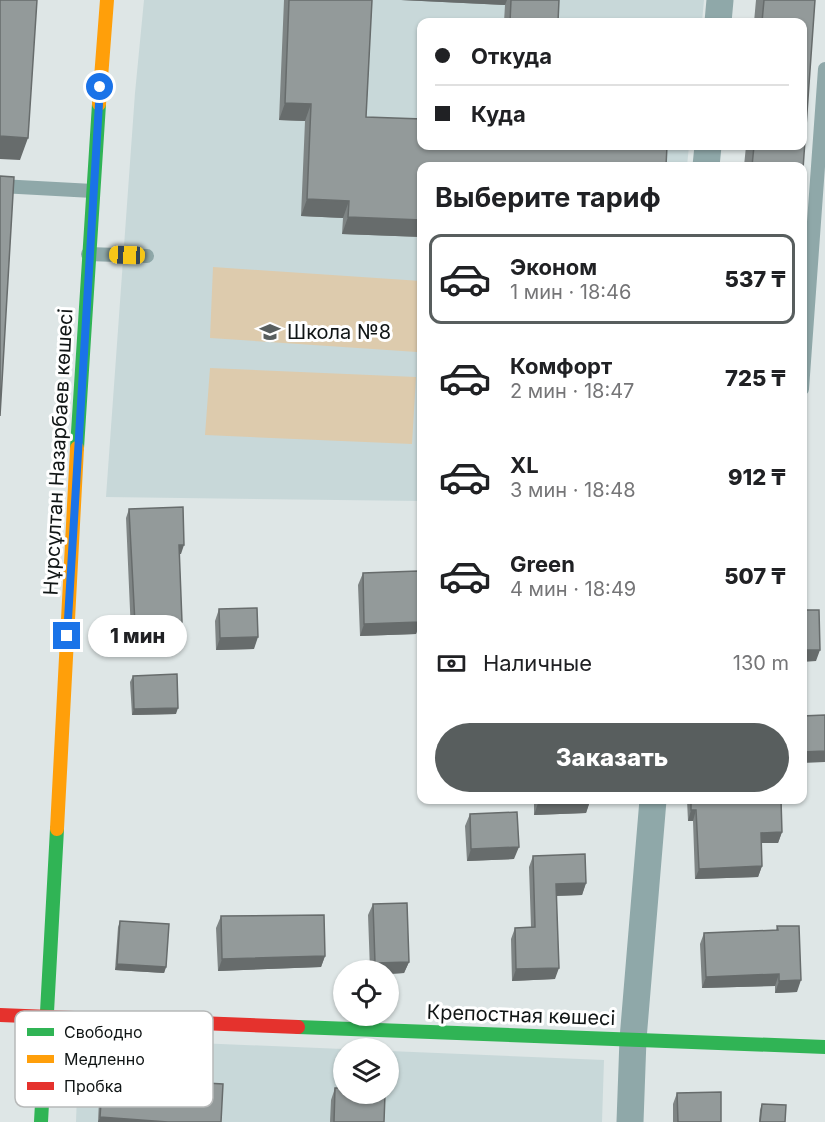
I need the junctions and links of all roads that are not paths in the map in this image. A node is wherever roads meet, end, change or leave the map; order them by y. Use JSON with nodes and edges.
{"nodes":[{"id":1,"x":107,"y":0,"type":"edge"},
{"id":2,"x":720,"y":0,"type":"edge"},
{"id":3,"x":718,"y":18,"type":"edge"},
{"id":4,"x":825,"y":69,"type":"edge"},
{"id":5,"x":821,"y":170,"type":"edge"},
{"id":6,"x":0,"y":186,"type":"edge"},
{"id":7,"x":93,"y":190,"type":"junction"},
{"id":8,"x":88,"y":254,"type":"junction"},
{"id":9,"x":147,"y":256,"type":"dead end"},
{"id":10,"x":807,"y":331,"type":"edge"},
{"id":11,"x":653,"y":804,"type":"edge"},
{"id":12,"x":46,"y":1011,"type":"edge"},
{"id":13,"x":0,"y":1015,"type":"edge"},
{"id":14,"x":15,"y":1016,"type":"edge"},
{"id":15,"x":213,"y":1023,"type":"edge"},
{"id":16,"x":633,"y":1039,"type":"junction"},
{"id":17,"x":825,"y":1047,"type":"edge"},
{"id":18,"x":42,"y":1107,"type":"edge"},
{"id":19,"x":41,"y":1122,"type":"edge"},
{"id":20,"x":630,"y":1122,"type":"edge"}],
"edges":[{"from":1,"to":7,"type":"main road","name":"Нұрсұлтан Назарбаев көшесі"},
{"from":2,"to":3,"type":"street"},
{"from":4,"to":5,"type":"lane"},
{"from":5,"to":10,"type":"lane"},
{"from":6,"to":7,"type":"lane"},
{"from":7,"to":8,"type":"main road","name":"Нұрсұлтан Назарбаев көшесі"},
{"from":8,"to":9,"type":"lane"},
{"from":8,"to":12,"type":"main road","name":"Нұрсұлтан Назарбаев көшесі"},
{"from":11,"to":16,"type":"street"},
{"from":13,"to":14,"type":"main road","name":"Крепостная көшесі"},
{"from":15,"to":16,"type":"main road","name":"Крепостная көшесі"},
{"from":16,"to":17,"type":"main road","name":"Крепостная көшесі"},
{"from":16,"to":20,"type":"street"},
{"from":18,"to":19,"type":"main road","name":"Нұрсұлтан Назарбаев көшесі"}]}
